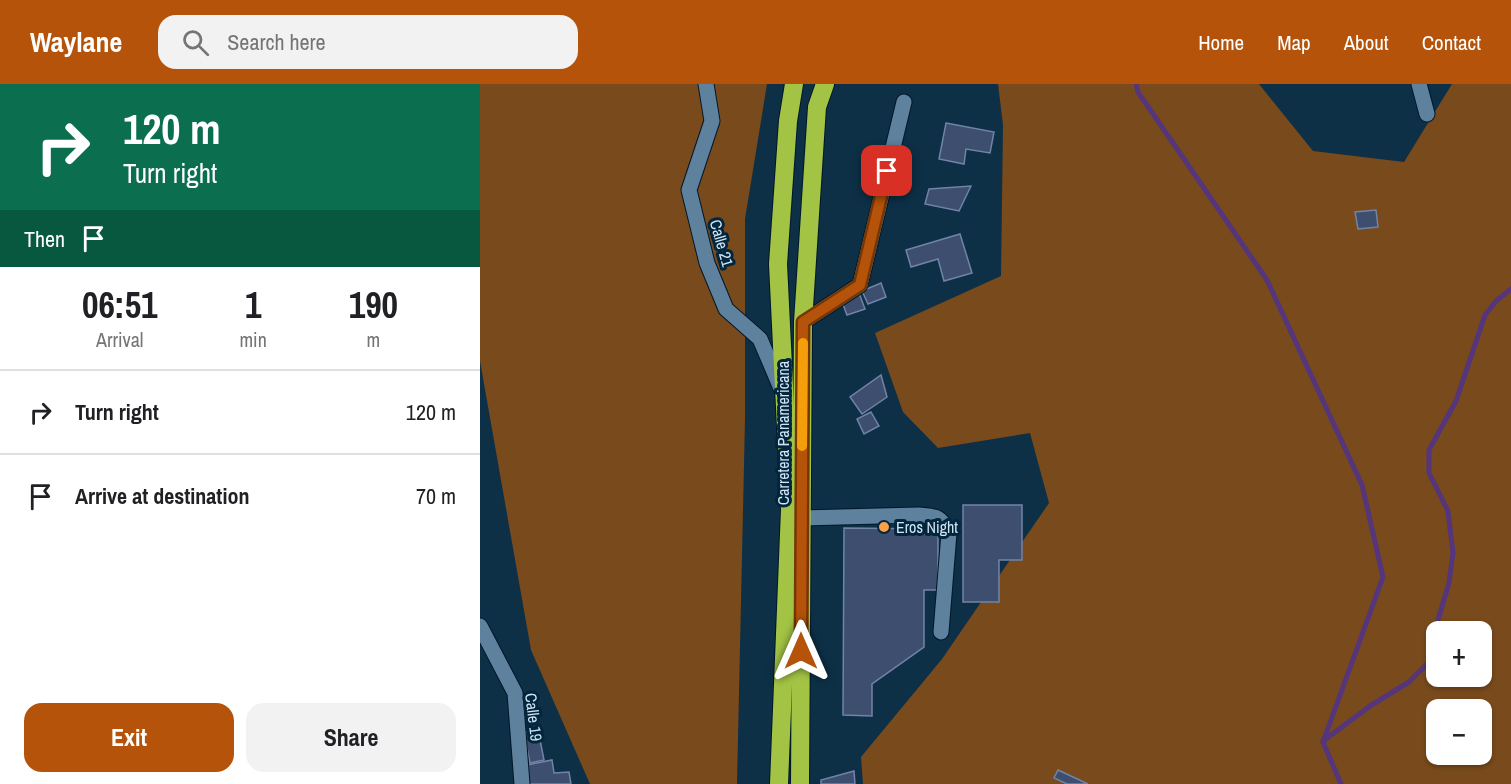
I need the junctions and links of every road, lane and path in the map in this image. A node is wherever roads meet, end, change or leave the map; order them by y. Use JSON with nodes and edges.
{"nodes":[{"id":1,"x":706,"y":84,"type":"edge"},
{"id":2,"x":794,"y":84,"type":"edge"},
{"id":3,"x":825,"y":84,"type":"edge"},
{"id":4,"x":1419,"y":84,"type":"edge"},
{"id":5,"x":904,"y":102,"type":"dead end"},
{"id":6,"x":1427,"y":114,"type":"dead end"},
{"id":7,"x":803,"y":322,"type":"junction"},
{"id":8,"x":784,"y":395,"type":"junction"},
{"id":9,"x":802,"y":518,"type":"junction"},
{"id":10,"x":480,"y":626,"type":"edge"},
{"id":11,"x":941,"y":632,"type":"dead end"},
{"id":12,"x":522,"y":784,"type":"edge"},
{"id":13,"x":779,"y":784,"type":"edge"},
{"id":14,"x":800,"y":784,"type":"edge"}],
"edges":[{"from":1,"to":8,"type":"street","name":"Calle 21"},
{"from":2,"to":8,"type":"highway","name":"Carretera Panamericana"},
{"from":3,"to":7,"type":"highway","name":"Carretera Panamericana"},
{"from":4,"to":6,"type":"street"},
{"from":5,"to":7,"type":"street"},
{"from":7,"to":9,"type":"highway","name":"Carretera Panamericana"},
{"from":8,"to":13,"type":"highway","name":"Carretera Panamericana"},
{"from":9,"to":11,"type":"street"},
{"from":9,"to":14,"type":"highway","name":"Carretera Panamericana"},
{"from":10,"to":12,"type":"street","name":"Calle 19"}]}
